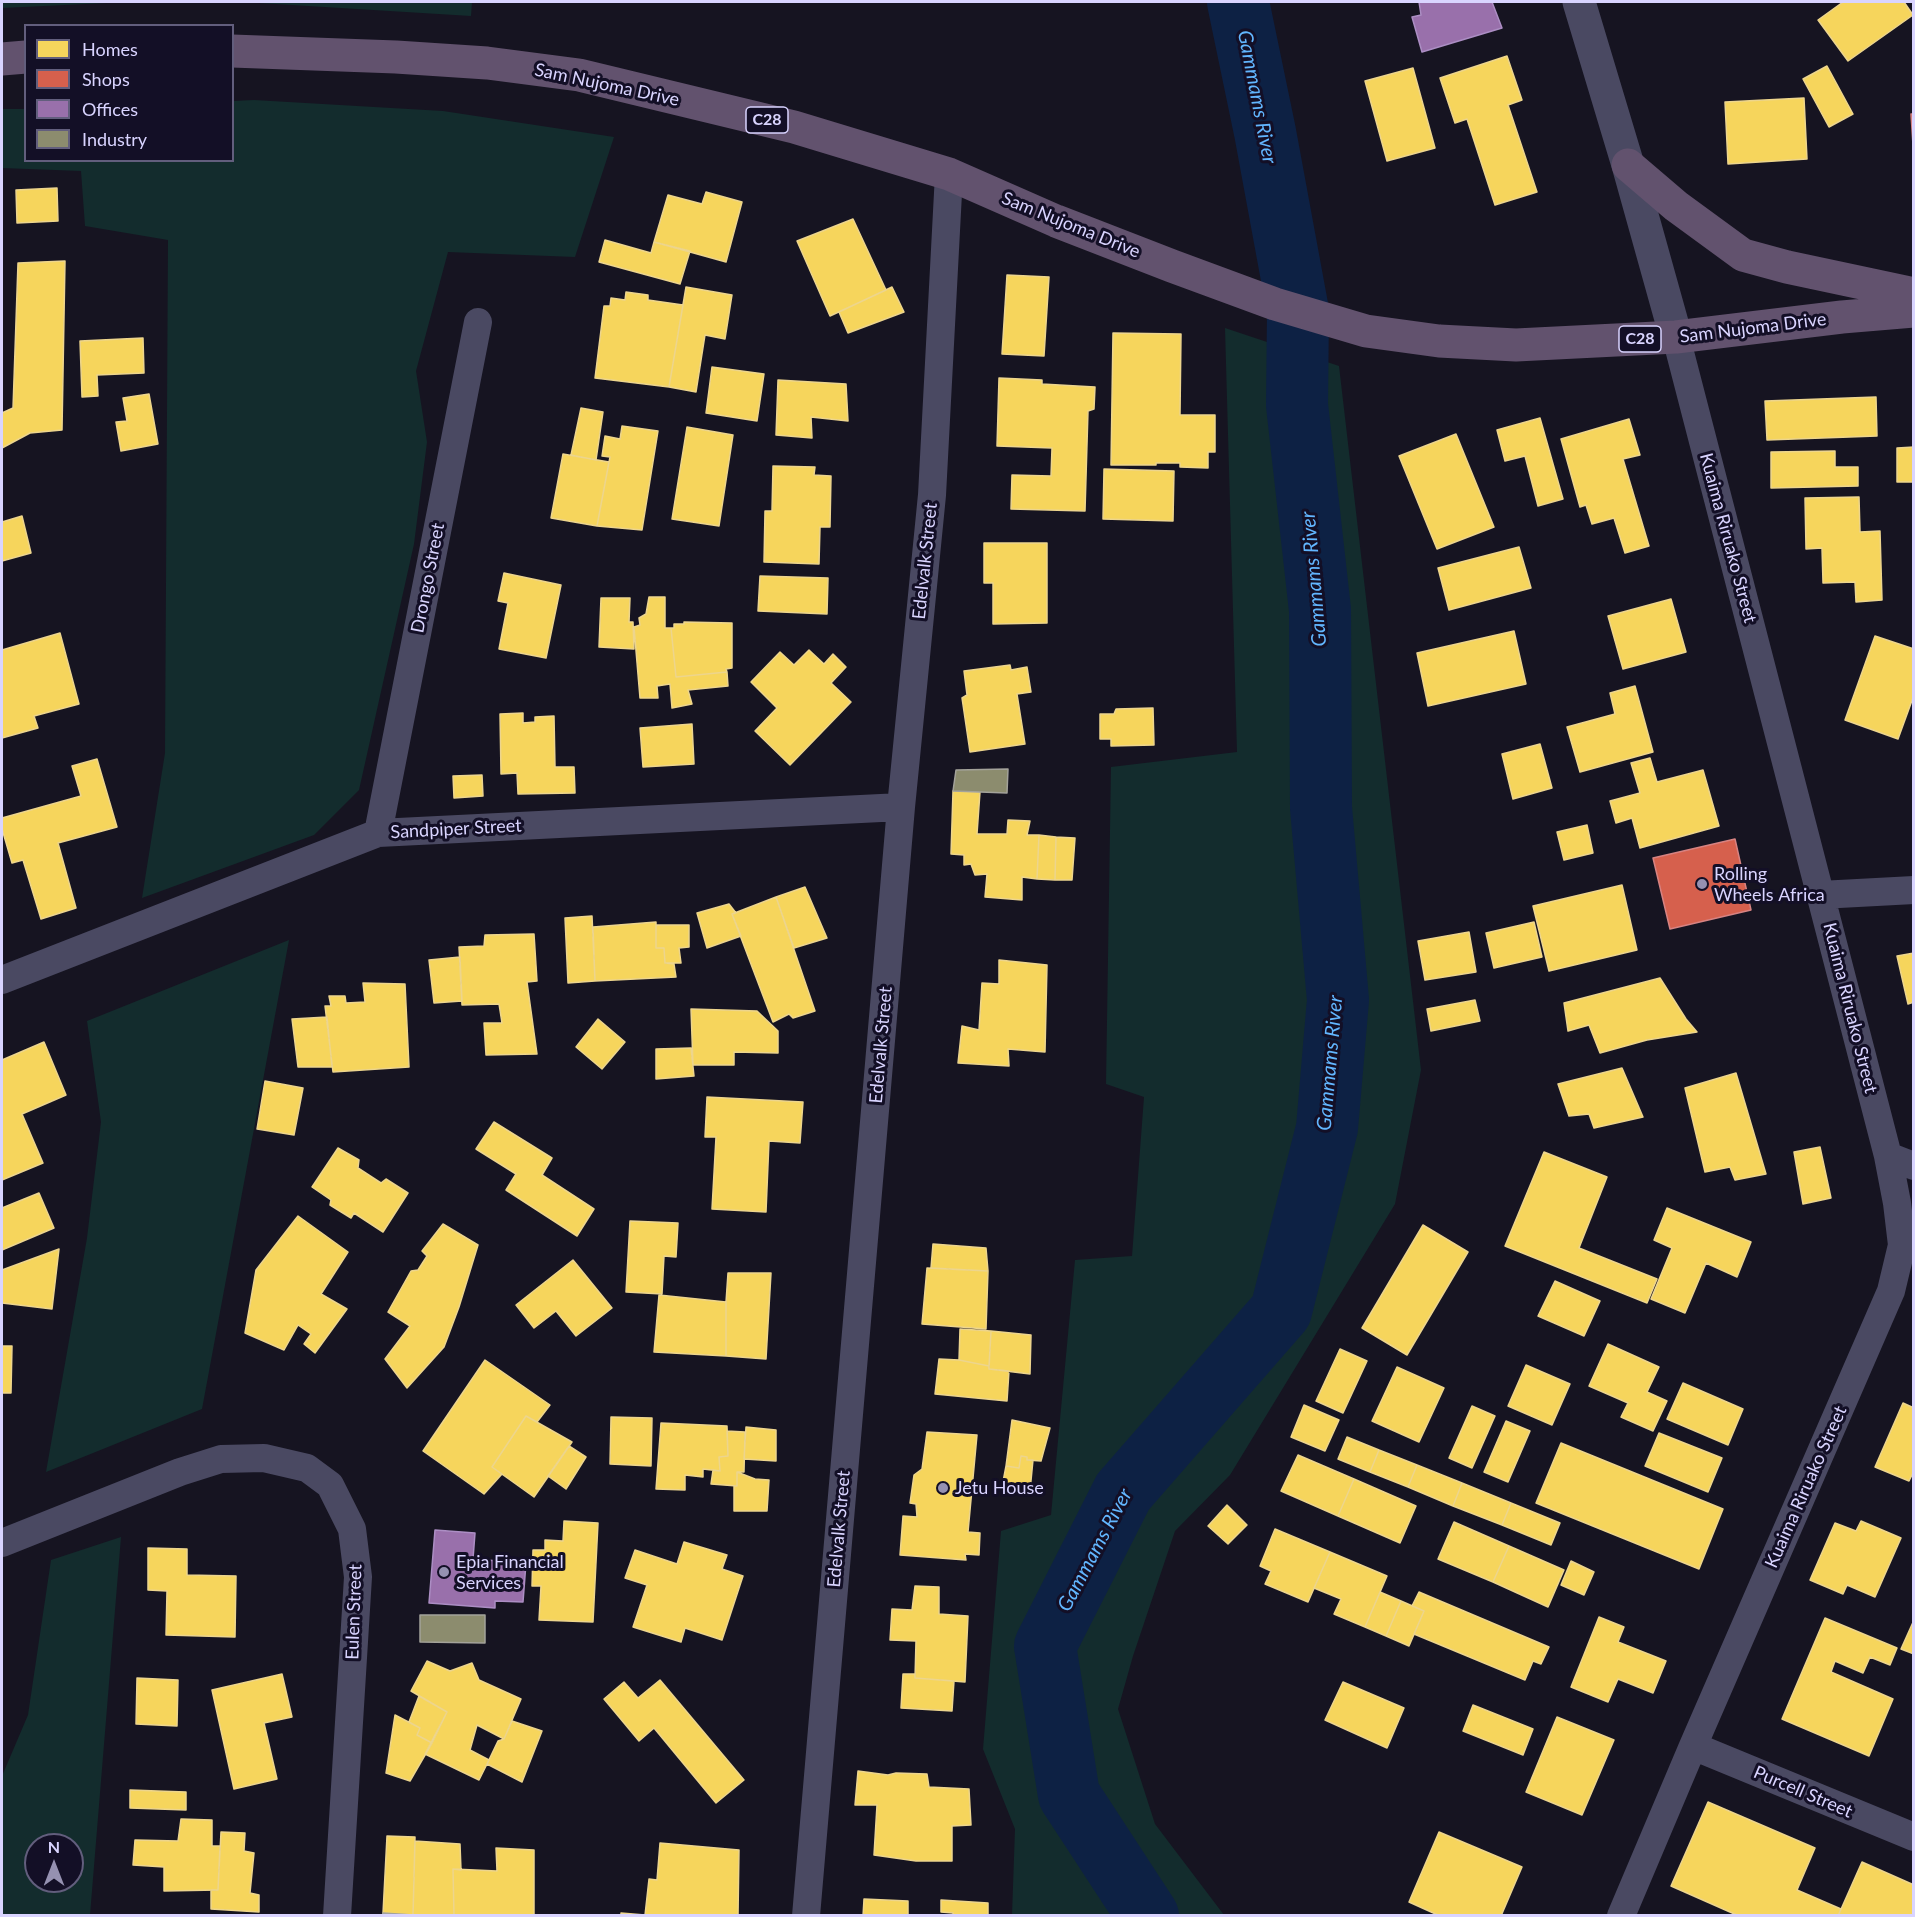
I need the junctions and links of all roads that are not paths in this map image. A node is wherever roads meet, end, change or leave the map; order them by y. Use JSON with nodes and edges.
{"nodes":[{"id":1,"x":1579,"y":2,"type":"edge"},
{"id":2,"x":234,"y":51,"type":"edge"},
{"id":3,"x":24,"y":57,"type":"edge"},
{"id":4,"x":2,"y":59,"type":"edge"},
{"id":5,"x":1628,"y":165,"type":"junction"},
{"id":6,"x":949,"y":174,"type":"junction"},
{"id":7,"x":1914,"y":294,"type":"edge"},
{"id":8,"x":1914,"y":311,"type":"edge"},
{"id":9,"x":478,"y":322,"type":"dead end"},
{"id":10,"x":1676,"y":337,"type":"junction"},
{"id":11,"x":901,"y":807,"type":"junction"},
{"id":12,"x":378,"y":833,"type":"junction"},
{"id":13,"x":1914,"y":890,"type":"edge"},
{"id":14,"x":1821,"y":895,"type":"junction"},
{"id":15,"x":2,"y":980,"type":"edge"},
{"id":16,"x":1901,"y":1161,"type":"edge"},
{"id":17,"x":2,"y":1543,"type":"edge"},
{"id":18,"x":1693,"y":1746,"type":"junction"},
{"id":19,"x":1914,"y":1838,"type":"edge"},
{"id":20,"x":337,"y":1916,"type":"edge"},
{"id":21,"x":806,"y":1916,"type":"edge"},
{"id":22,"x":1621,"y":1916,"type":"edge"}],
"edges":[{"from":1,"to":5,"type":"street","name":"Kuaima Riruako Street"},
{"from":2,"to":6,"type":"highway","name":"Sam Nujoma Drive","number":"C28"},
{"from":3,"to":4,"type":"highway"},
{"from":5,"to":7,"type":"highway"},
{"from":5,"to":10,"type":"street","name":"Kuaima Riruako Street"},
{"from":6,"to":10,"type":"highway","name":"Sam Nujoma Drive","number":"C28"},
{"from":6,"to":11,"type":"street","name":"Edelvalk Street"},
{"from":8,"to":10,"type":"highway","name":"Sam Nujoma Drive","number":"C28"},
{"from":9,"to":12,"type":"street","name":"Drongo Street"},
{"from":10,"to":14,"type":"street","name":"Kuaima Riruako Street"},
{"from":11,"to":12,"type":"street","name":"Sandpiper Street"},
{"from":11,"to":21,"type":"street","name":"Edelvalk Street"},
{"from":12,"to":15,"type":"street","name":"Sandpiper Street"},
{"from":13,"to":14,"type":"street"},
{"from":14,"to":16,"type":"street","name":"Kuaima Riruako Street"},
{"from":16,"to":18,"type":"street","name":"Kuaima Riruako Street"},
{"from":17,"to":20,"type":"street","name":"Eulen Street"},
{"from":18,"to":19,"type":"street","name":"Purcell Street"},
{"from":18,"to":22,"type":"street","name":"Kuaima Riruako Street"}]}
